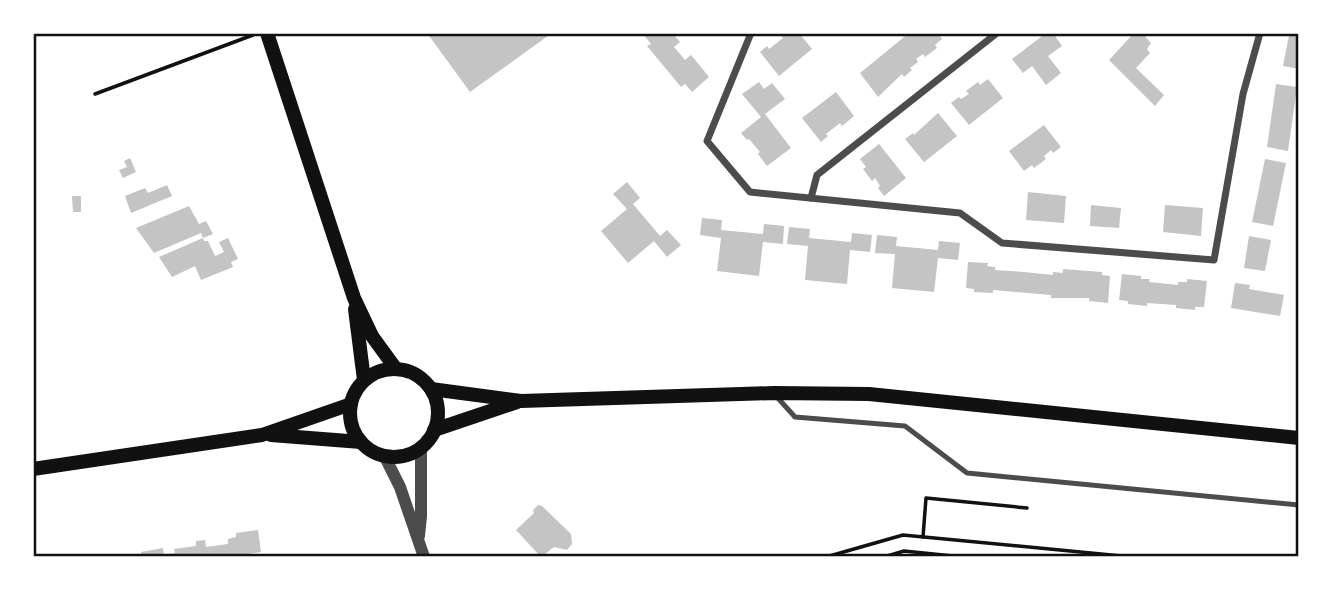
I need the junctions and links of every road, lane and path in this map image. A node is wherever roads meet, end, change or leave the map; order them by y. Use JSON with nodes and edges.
{"nodes":[{"id":1,"x":258,"y":33,"type":"edge"},
{"id":2,"x":267,"y":33,"type":"edge"},
{"id":3,"x":751,"y":33,"type":"edge"},
{"id":4,"x":997,"y":33,"type":"edge"},
{"id":5,"x":1260,"y":33,"type":"edge"},
{"id":6,"x":95,"y":94,"type":"dead end"},
{"id":7,"x":811,"y":198,"type":"junction"},
{"id":8,"x":354,"y":298,"type":"junction"},
{"id":9,"x":396,"y":369,"type":"junction"},
{"id":10,"x":364,"y":380,"type":"junction"},
{"id":11,"x":430,"y":388,"type":"junction"},
{"id":12,"x":774,"y":393,"type":"junction"},
{"id":13,"x":522,"y":401,"type":"junction"},
{"id":14,"x":351,"y":404,"type":"junction"},
{"id":15,"x":434,"y":430,"type":"junction"},
{"id":16,"x":262,"y":435,"type":"junction"},
{"id":17,"x":1299,"y":438,"type":"edge"},
{"id":18,"x":361,"y":442,"type":"junction"},
{"id":19,"x":421,"y":447,"type":"junction"},
{"id":20,"x":384,"y":455,"type":"junction"},
{"id":21,"x":33,"y":468,"type":"edge"},
{"id":22,"x":1299,"y":505,"type":"edge"},
{"id":23,"x":1027,"y":508,"type":"dead end"},
{"id":24,"x":419,"y":536,"type":"junction"},
{"id":25,"x":923,"y":537,"type":"junction"},
{"id":26,"x":424,"y":557,"type":"edge"},
{"id":27,"x":826,"y":557,"type":"edge"},
{"id":28,"x":884,"y":557,"type":"edge"},
{"id":29,"x":963,"y":557,"type":"edge"},
{"id":30,"x":1132,"y":557,"type":"edge"}],
"edges":[{"from":1,"to":6,"type":"path"},
{"from":2,"to":8,"type":"main road"},
{"from":3,"to":7,"type":"street"},
{"from":4,"to":7,"type":"street"},
{"from":5,"to":7,"type":"street"},
{"from":8,"to":9,"type":"main road"},
{"from":8,"to":10,"type":"main road"},
{"from":9,"to":10,"type":"main road"},
{"from":9,"to":11,"type":"main road"},
{"from":10,"to":14,"type":"main road"},
{"from":11,"to":13,"type":"main road"},
{"from":11,"to":15,"type":"main road"},
{"from":12,"to":13,"type":"main road"},
{"from":12,"to":17,"type":"main road"},
{"from":12,"to":22,"type":"lane"},
{"from":13,"to":15,"type":"main road"},
{"from":14,"to":16,"type":"main road"},
{"from":14,"to":18,"type":"main road"},
{"from":15,"to":19,"type":"main road"},
{"from":16,"to":18,"type":"main road"},
{"from":16,"to":21,"type":"main road"},
{"from":18,"to":20,"type":"main road"},
{"from":19,"to":20,"type":"main road"},
{"from":19,"to":24,"type":"street"},
{"from":20,"to":24,"type":"street"},
{"from":23,"to":25,"type":"path"},
{"from":24,"to":26,"type":"street"},
{"from":25,"to":27,"type":"path"},
{"from":25,"to":30,"type":"path"},
{"from":28,"to":29,"type":"path"}]}
